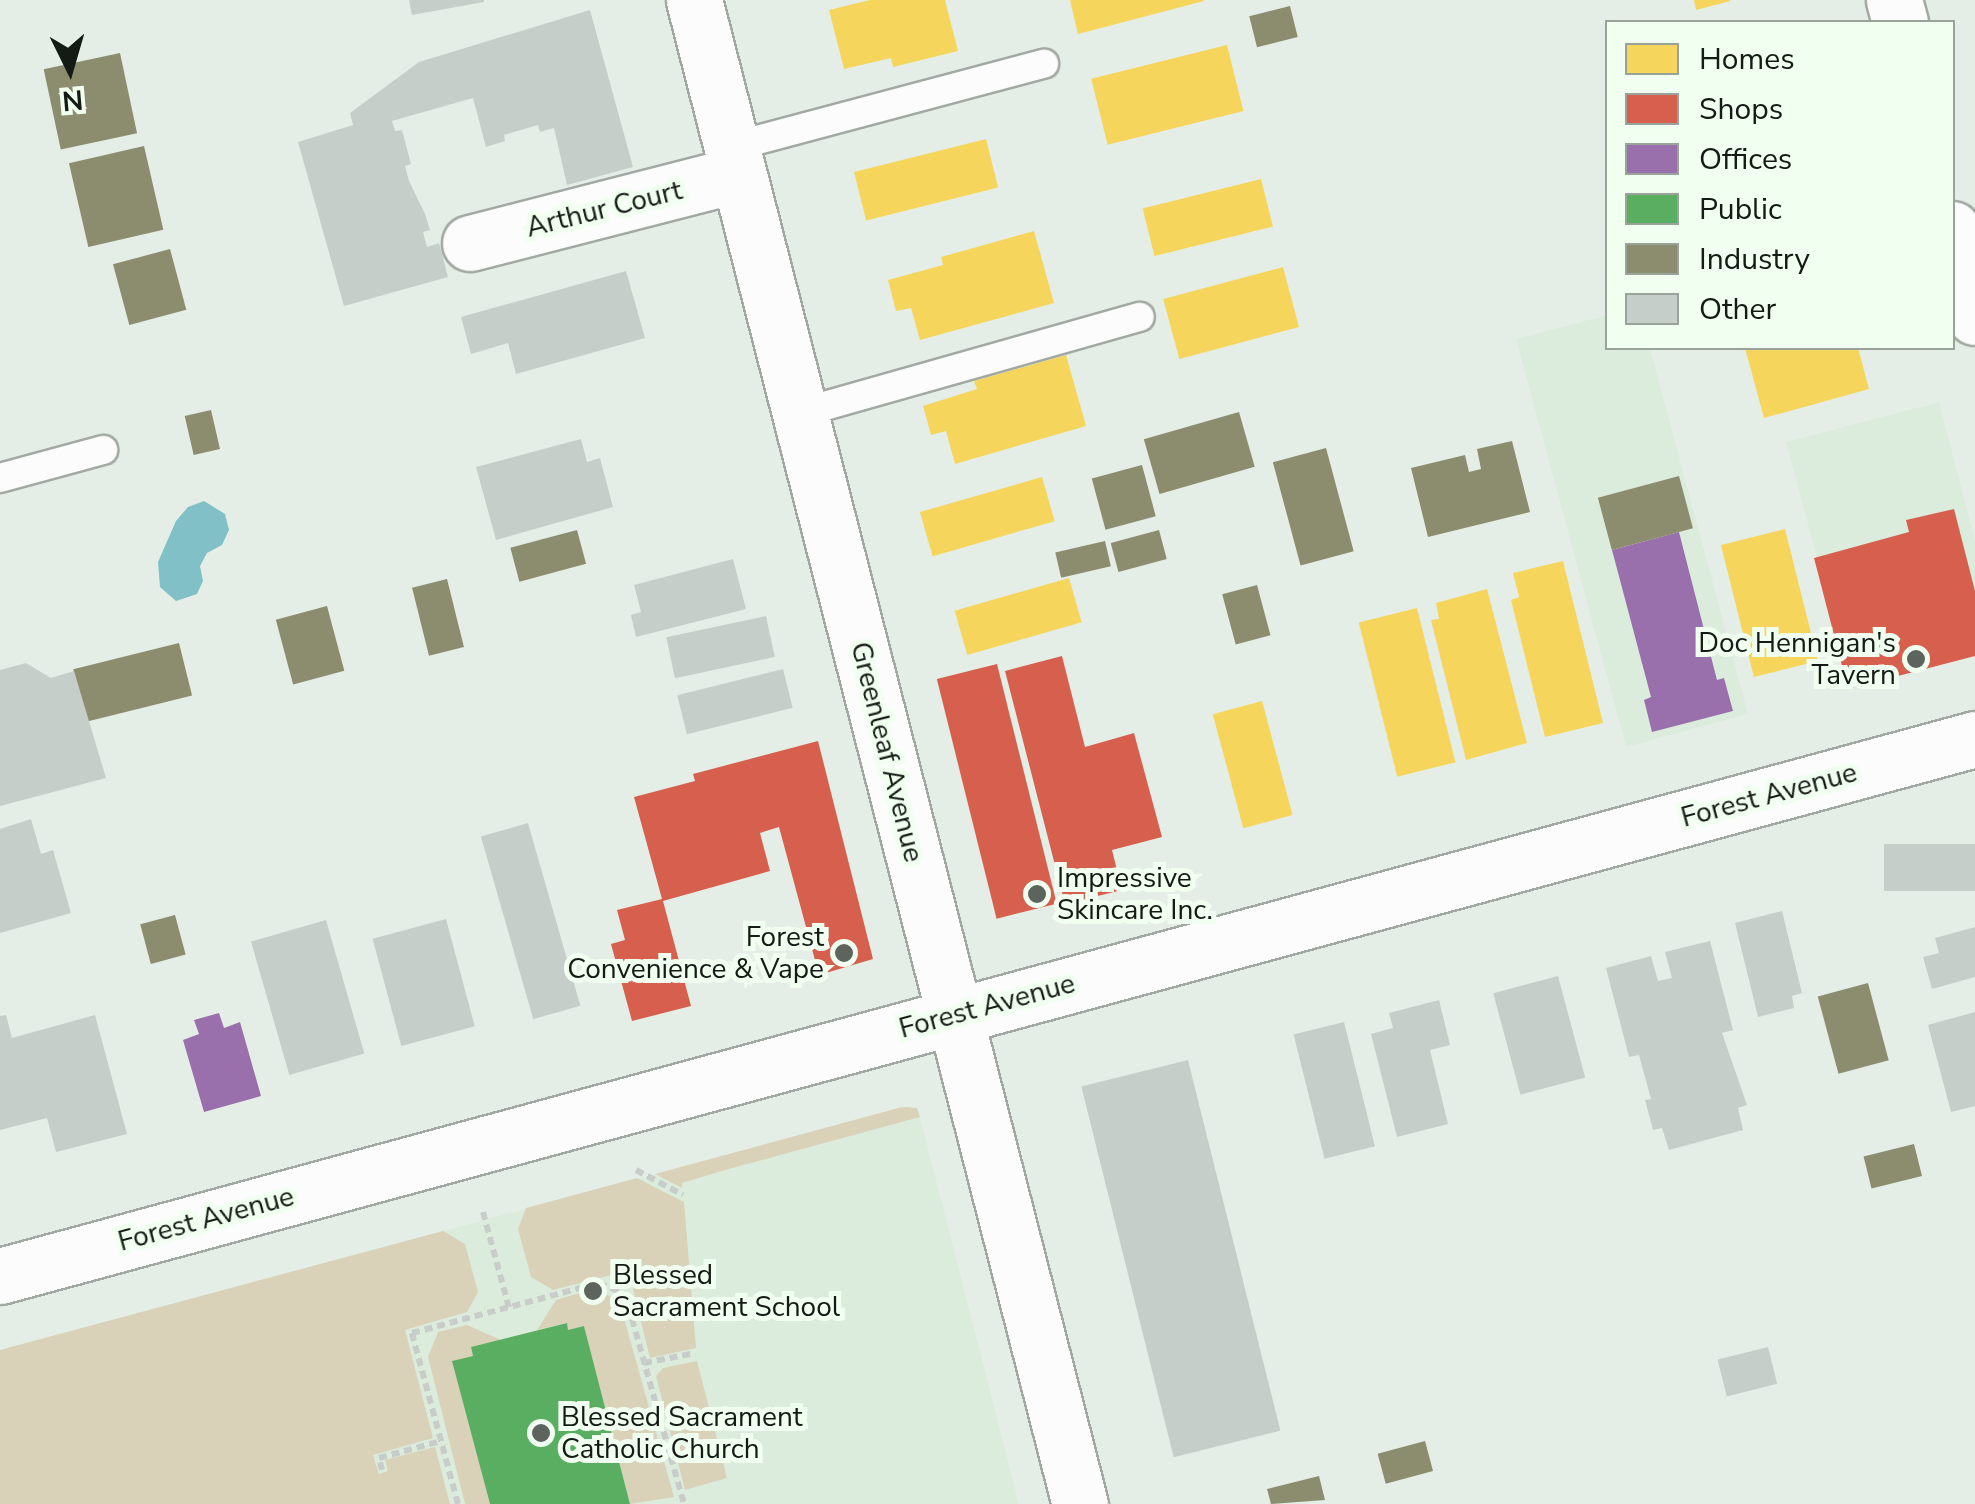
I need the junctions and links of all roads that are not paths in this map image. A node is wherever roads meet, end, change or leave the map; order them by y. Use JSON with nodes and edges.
{"nodes":[{"id":1,"x":694,"y":0,"type":"edge"},
{"id":2,"x":1044,"y":64,"type":"dead end"},
{"id":3,"x":735,"y":160,"type":"junction"},
{"id":4,"x":1955,"y":240,"type":"edge"},
{"id":5,"x":470,"y":243,"type":"dead end"},
{"id":6,"x":1140,"y":317,"type":"dead end"},
{"id":7,"x":1975,"y":317,"type":"edge"},
{"id":8,"x":800,"y":414,"type":"junction"},
{"id":9,"x":103,"y":450,"type":"dead end"},
{"id":10,"x":0,"y":478,"type":"edge"},
{"id":11,"x":1975,"y":739,"type":"edge"},
{"id":12,"x":954,"y":1014,"type":"junction"},
{"id":13,"x":0,"y":1276,"type":"edge"},
{"id":14,"x":1080,"y":1504,"type":"edge"}],
"edges":[{"from":1,"to":3,"type":"main road","name":"Greenleaf Avenue"},
{"from":2,"to":3,"type":"lane"},
{"from":3,"to":5,"type":"main road","name":"Arthur Court"},
{"from":3,"to":8,"type":"main road","name":"Greenleaf Avenue"},
{"from":4,"to":7,"type":"main road"},
{"from":6,"to":8,"type":"lane"},
{"from":8,"to":12,"type":"main road","name":"Greenleaf Avenue"},
{"from":9,"to":10,"type":"lane"},
{"from":11,"to":12,"type":"main road","name":"Forest Avenue"},
{"from":12,"to":13,"type":"main road","name":"Forest Avenue"},
{"from":12,"to":14,"type":"main road","name":"Greenleaf Avenue"}]}
